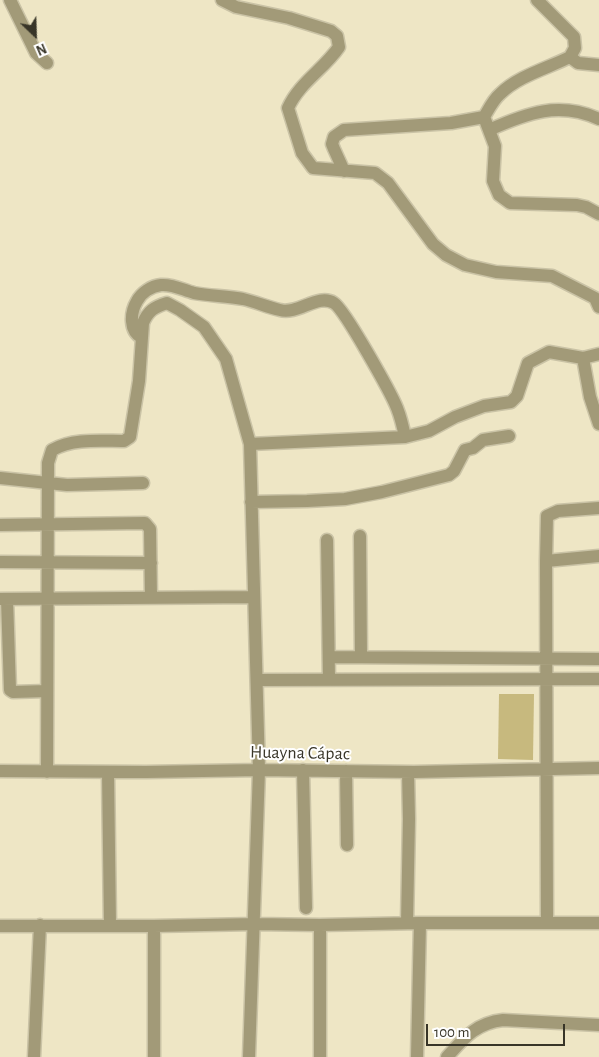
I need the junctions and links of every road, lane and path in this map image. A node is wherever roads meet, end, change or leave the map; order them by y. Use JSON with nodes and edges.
{"nodes":[{"id":1,"x":10,"y":0,"type":"edge"},
{"id":2,"x":222,"y":0,"type":"edge"},
{"id":3,"x":537,"y":0,"type":"edge"},
{"id":4,"x":570,"y":57,"type":"junction"},
{"id":5,"x":47,"y":63,"type":"dead end"},
{"id":6,"x":599,"y":65,"type":"edge"},
{"id":7,"x":484,"y":117,"type":"junction"},
{"id":8,"x":599,"y":119,"type":"edge"},
{"id":9,"x":489,"y":130,"type":"junction"},
{"id":10,"x":344,"y":171,"type":"junction"},
{"id":11,"x":599,"y":214,"type":"edge"},
{"id":12,"x":599,"y":307,"type":"edge"},
{"id":13,"x":142,"y":338,"type":"junction"},
{"id":14,"x":599,"y":354,"type":"edge"},
{"id":15,"x":583,"y":358,"type":"junction"},
{"id":16,"x":599,"y":424,"type":"edge"},
{"id":17,"x":509,"y":436,"type":"dead end"},
{"id":18,"x":405,"y":438,"type":"junction"},
{"id":19,"x":250,"y":444,"type":"junction"},
{"id":20,"x":0,"y":478,"type":"edge"},
{"id":21,"x":143,"y":483,"type":"dead end"},
{"id":22,"x":48,"y":484,"type":"junction"},
{"id":23,"x":252,"y":502,"type":"junction"},
{"id":24,"x":599,"y":508,"type":"edge"},
{"id":25,"x":48,"y":524,"type":"junction"},
{"id":26,"x":0,"y":525,"type":"edge"},
{"id":27,"x":360,"y":536,"type":"dead end"},
{"id":28,"x":327,"y":540,"type":"dead end"},
{"id":29,"x":599,"y":556,"type":"edge"},
{"id":30,"x":546,"y":561,"type":"junction"},
{"id":31,"x":0,"y":562,"type":"edge"},
{"id":32,"x":47,"y":563,"type":"junction"},
{"id":33,"x":151,"y":563,"type":"junction"},
{"id":34,"x":254,"y":597,"type":"junction"},
{"id":35,"x":47,"y":598,"type":"junction"},
{"id":36,"x":151,"y":598,"type":"junction"},
{"id":37,"x":3,"y":599,"type":"edge"},
{"id":38,"x":329,"y":657,"type":"junction"},
{"id":39,"x":361,"y":657,"type":"junction"},
{"id":40,"x":547,"y":659,"type":"junction"},
{"id":41,"x":599,"y":659,"type":"edge"},
{"id":42,"x":547,"y":678,"type":"junction"},
{"id":43,"x":599,"y":679,"type":"edge"},
{"id":44,"x":258,"y":680,"type":"junction"},
{"id":45,"x":329,"y":680,"type":"junction"},
{"id":46,"x":47,"y":691,"type":"junction"},
{"id":47,"x":547,"y":768,"type":"junction"},
{"id":48,"x":599,"y":768,"type":"edge"},
{"id":49,"x":259,"y":770,"type":"junction"},
{"id":50,"x":303,"y":770,"type":"junction"},
{"id":51,"x":0,"y":771,"type":"edge"},
{"id":52,"x":346,"y":771,"type":"junction"},
{"id":53,"x":47,"y":772,"type":"junction"},
{"id":54,"x":108,"y":772,"type":"junction"},
{"id":55,"x":408,"y":772,"type":"junction"},
{"id":56,"x":347,"y":845,"type":"dead end"},
{"id":57,"x":306,"y":908,"type":"dead end"},
{"id":58,"x":547,"y":922,"type":"junction"},
{"id":59,"x":414,"y":923,"type":"junction"},
{"id":60,"x":599,"y":923,"type":"edge"},
{"id":61,"x":255,"y":924,"type":"junction"},
{"id":62,"x":40,"y":925,"type":"junction"},
{"id":63,"x":110,"y":925,"type":"junction"},
{"id":64,"x":320,"y":925,"type":"junction"},
{"id":65,"x":0,"y":926,"type":"edge"},
{"id":66,"x":154,"y":926,"type":"junction"},
{"id":67,"x":599,"y":1026,"type":"edge"},
{"id":68,"x":34,"y":1057,"type":"edge"},
{"id":69,"x":154,"y":1057,"type":"edge"},
{"id":70,"x":249,"y":1057,"type":"edge"},
{"id":71,"x":320,"y":1057,"type":"edge"},
{"id":72,"x":417,"y":1057,"type":"edge"},
{"id":73,"x":447,"y":1057,"type":"edge"}],
"edges":[{"from":1,"to":5,"type":"street"},
{"from":2,"to":10,"type":"street"},
{"from":3,"to":4,"type":"street"},
{"from":4,"to":6,"type":"street"},
{"from":4,"to":7,"type":"street"},
{"from":7,"to":9,"type":"street"},
{"from":7,"to":10,"type":"street"},
{"from":8,"to":9,"type":"street"},
{"from":9,"to":11,"type":"street"},
{"from":10,"to":12,"type":"street"},
{"from":13,"to":18,"type":"street"},
{"from":13,"to":19,"type":"street"},
{"from":13,"to":22,"type":"street"},
{"from":14,"to":15,"type":"street"},
{"from":15,"to":16,"type":"street"},
{"from":15,"to":18,"type":"street"},
{"from":17,"to":23,"type":"street"},
{"from":18,"to":19,"type":"street"},
{"from":19,"to":23,"type":"street"},
{"from":20,"to":22,"type":"street"},
{"from":21,"to":22,"type":"street"},
{"from":22,"to":25,"type":"street"},
{"from":23,"to":34,"type":"street"},
{"from":24,"to":30,"type":"street"},
{"from":25,"to":26,"type":"street"},
{"from":25,"to":32,"type":"street"},
{"from":25,"to":33,"type":"street"},
{"from":27,"to":39,"type":"street"},
{"from":28,"to":38,"type":"street"},
{"from":29,"to":30,"type":"street"},
{"from":30,"to":40,"type":"street"},
{"from":31,"to":32,"type":"street"},
{"from":32,"to":33,"type":"street"},
{"from":32,"to":35,"type":"street"},
{"from":33,"to":36,"type":"street"},
{"from":34,"to":36,"type":"street"},
{"from":34,"to":44,"type":"street"},
{"from":35,"to":36,"type":"street"},
{"from":35,"to":37,"type":"street"},
{"from":35,"to":46,"type":"street"},
{"from":37,"to":46,"type":"street"},
{"from":38,"to":39,"type":"street"},
{"from":38,"to":45,"type":"street"},
{"from":39,"to":40,"type":"street"},
{"from":40,"to":41,"type":"street"},
{"from":40,"to":42,"type":"street"},
{"from":42,"to":43,"type":"street"},
{"from":42,"to":45,"type":"street"},
{"from":42,"to":47,"type":"street"},
{"from":44,"to":45,"type":"street"},
{"from":44,"to":49,"type":"street"},
{"from":46,"to":53,"type":"street"},
{"from":47,"to":48,"type":"street","name":"Huayna Cápac"},
{"from":47,"to":55,"type":"street","name":"Huayna Cápac"},
{"from":47,"to":58,"type":"street"},
{"from":49,"to":50,"type":"street","name":"Huayna Cápac"},
{"from":49,"to":54,"type":"street","name":"Huayna Cápac"},
{"from":49,"to":61,"type":"street"},
{"from":50,"to":52,"type":"street","name":"Huayna Cápac"},
{"from":50,"to":57,"type":"street"},
{"from":51,"to":53,"type":"street","name":"Huayna Cápac"},
{"from":52,"to":55,"type":"street","name":"Huayna Cápac"},
{"from":52,"to":56,"type":"street"},
{"from":53,"to":54,"type":"street","name":"Huayna Cápac"},
{"from":54,"to":63,"type":"street"},
{"from":55,"to":59,"type":"street"},
{"from":58,"to":59,"type":"street"},
{"from":58,"to":60,"type":"street"},
{"from":59,"to":64,"type":"street"},
{"from":59,"to":72,"type":"street"},
{"from":61,"to":64,"type":"street"},
{"from":61,"to":66,"type":"street"},
{"from":61,"to":70,"type":"street"},
{"from":62,"to":63,"type":"street"},
{"from":62,"to":65,"type":"street"},
{"from":62,"to":68,"type":"street"},
{"from":63,"to":66,"type":"street"},
{"from":64,"to":71,"type":"street"},
{"from":66,"to":69,"type":"street"},
{"from":67,"to":73,"type":"street"}]}
